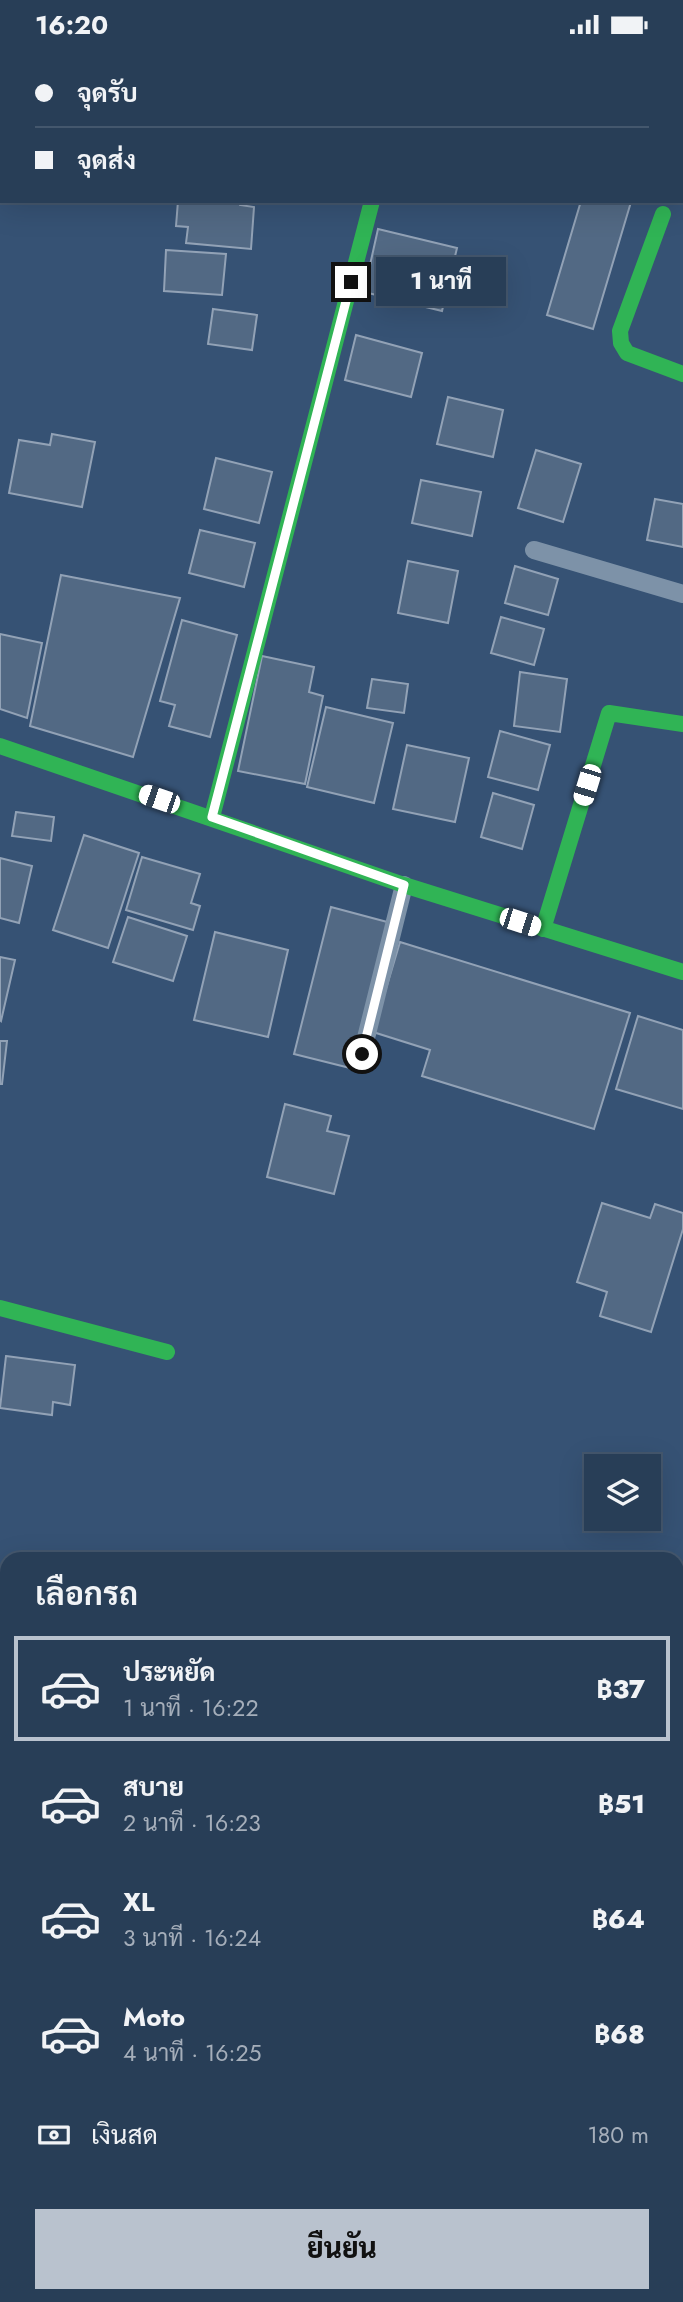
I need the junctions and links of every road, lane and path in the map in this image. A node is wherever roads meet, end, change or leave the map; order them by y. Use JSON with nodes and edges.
{"nodes":[{"id":1,"x":371,"y":203,"type":"edge"},
{"id":2,"x":663,"y":214,"type":"dead end"},
{"id":3,"x":683,"y":374,"type":"edge"},
{"id":4,"x":534,"y":549,"type":"dead end"},
{"id":5,"x":683,"y":594,"type":"edge"},
{"id":6,"x":683,"y":724,"type":"edge"},
{"id":7,"x":0,"y":746,"type":"edge"},
{"id":8,"x":212,"y":817,"type":"junction"},
{"id":9,"x":404,"y":885,"type":"junction"},
{"id":10,"x":543,"y":929,"type":"junction"},
{"id":11,"x":683,"y":972,"type":"edge"},
{"id":12,"x":362,"y":1054,"type":"dead end"},
{"id":13,"x":0,"y":1308,"type":"edge"},
{"id":14,"x":167,"y":1352,"type":"dead end"}],
"edges":[{"from":1,"to":8,"type":"street"},
{"from":2,"to":3,"type":"street"},
{"from":4,"to":5,"type":"lane"},
{"from":6,"to":10,"type":"street"},
{"from":7,"to":8,"type":"street"},
{"from":8,"to":9,"type":"street"},
{"from":9,"to":10,"type":"street"},
{"from":9,"to":12,"type":"lane"},
{"from":10,"to":11,"type":"street"},
{"from":13,"to":14,"type":"street"}]}
